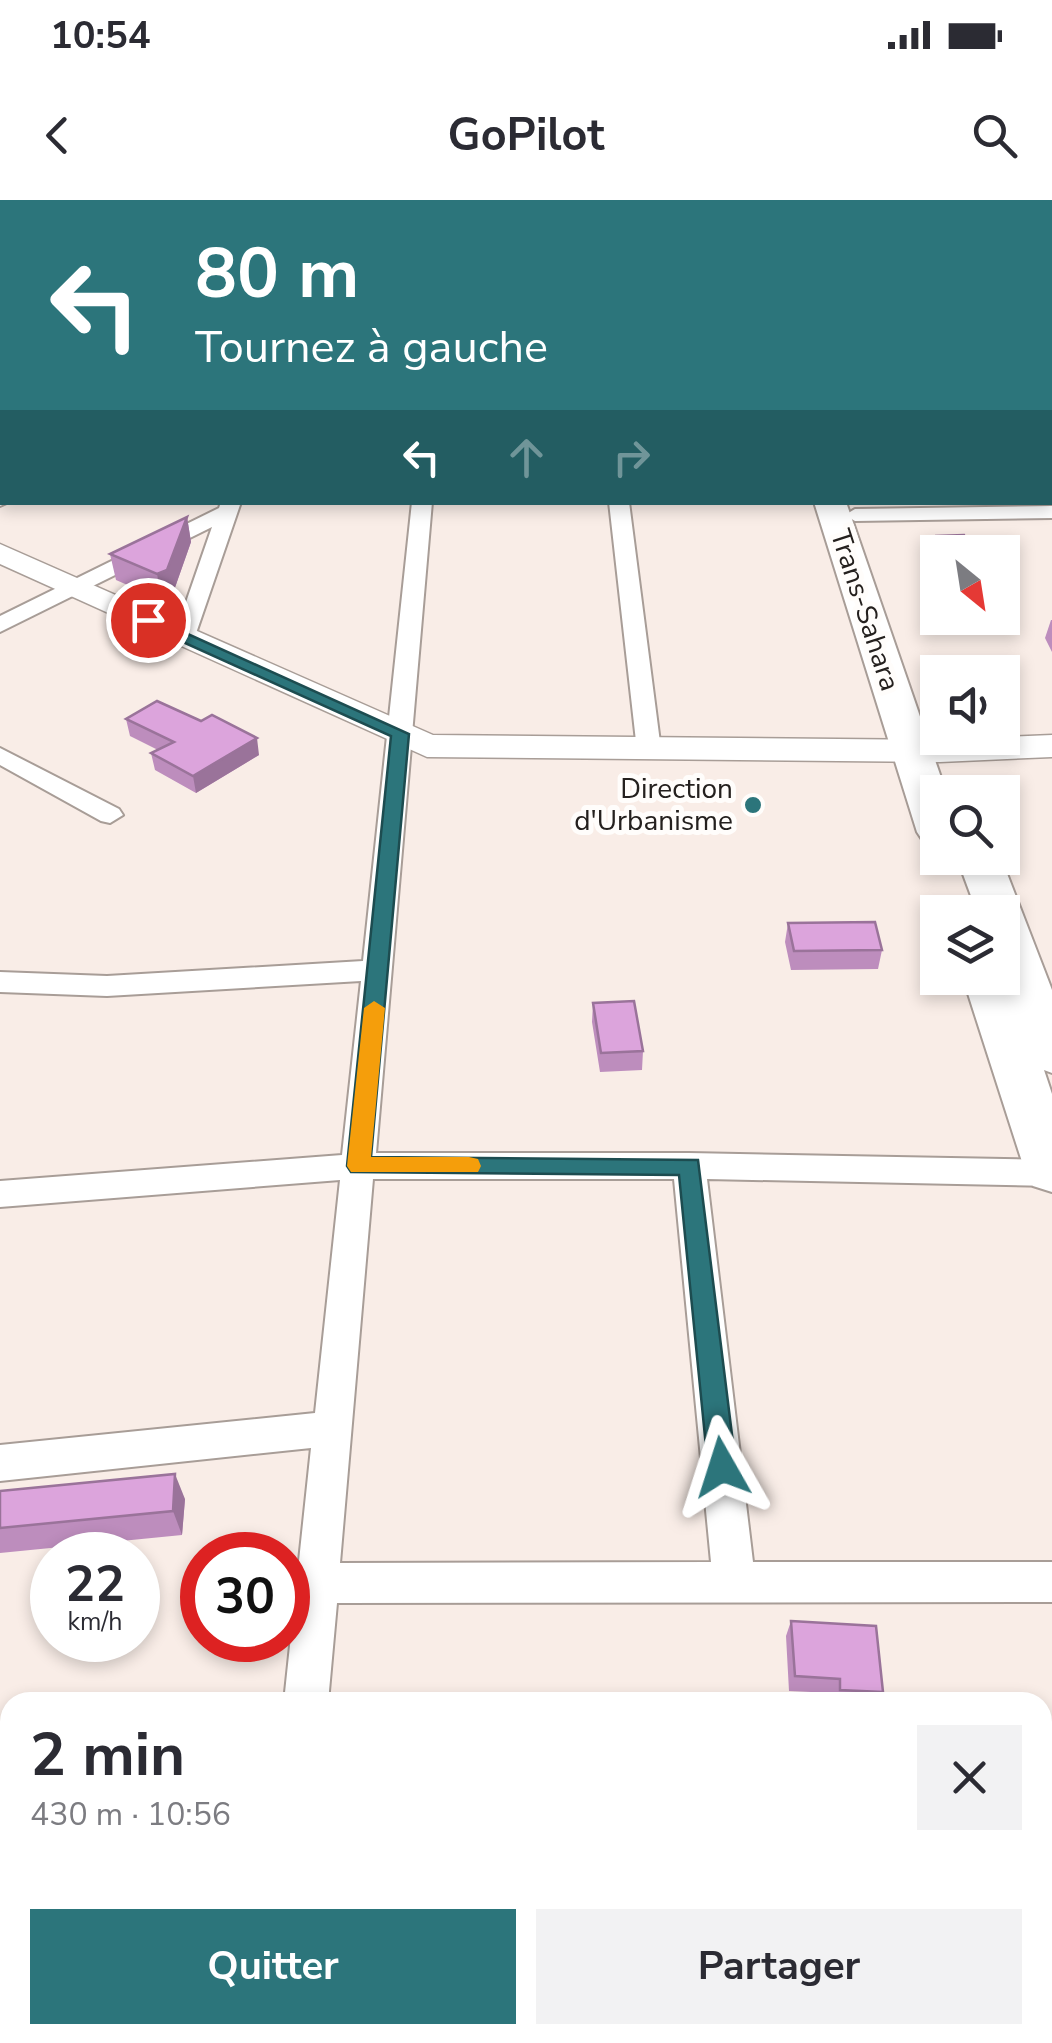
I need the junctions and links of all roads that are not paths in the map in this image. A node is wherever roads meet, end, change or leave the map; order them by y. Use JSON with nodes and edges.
{"nodes":[{"id":1,"x":422,"y":505,"type":"edge"},
{"id":2,"x":619,"y":505,"type":"edge"},
{"id":3,"x":230,"y":507,"type":"edge"},
{"id":4,"x":845,"y":507,"type":"edge"},
{"id":5,"x":1052,"y":512,"type":"edge"},
{"id":6,"x":0,"y":553,"type":"edge"},
{"id":7,"x":76,"y":588,"type":"junction"},
{"id":8,"x":0,"y":625,"type":"edge"},
{"id":9,"x":185,"y":637,"type":"junction"},
{"id":10,"x":400,"y":734,"type":"junction"},
{"id":11,"x":920,"y":736,"type":"edge"},
{"id":12,"x":1052,"y":746,"type":"edge"},
{"id":13,"x":1020,"y":747,"type":"edge"},
{"id":14,"x":649,"y":750,"type":"junction"},
{"id":15,"x":920,"y":751,"type":"edge"},
{"id":16,"x":0,"y":755,"type":"edge"},
{"id":17,"x":110,"y":815,"type":"dead end"},
{"id":18,"x":1020,"y":969,"type":"edge"},
{"id":19,"x":378,"y":970,"type":"junction"},
{"id":20,"x":0,"y":982,"type":"edge"},
{"id":21,"x":992,"y":995,"type":"edge"},
{"id":22,"x":1052,"y":1054,"type":"edge"},
{"id":23,"x":359,"y":1166,"type":"junction"},
{"id":24,"x":690,"y":1166,"type":"junction"},
{"id":25,"x":1052,"y":1172,"type":"edge"},
{"id":26,"x":0,"y":1194,"type":"edge"},
{"id":27,"x":334,"y":1428,"type":"junction"},
{"id":28,"x":0,"y":1463,"type":"edge"},
{"id":29,"x":734,"y":1580,"type":"junction"},
{"id":30,"x":1052,"y":1582,"type":"edge"},
{"id":31,"x":318,"y":1584,"type":"junction"},
{"id":32,"x":307,"y":1692,"type":"edge"}],
"edges":[{"from":1,"to":10,"type":"street"},
{"from":2,"to":14,"type":"street"},
{"from":3,"to":7,"type":"street"},
{"from":3,"to":9,"type":"street"},
{"from":4,"to":5,"type":"street"},
{"from":4,"to":11,"type":"main road","name":"Trans-Sahara"},
{"from":6,"to":7,"type":"street"},
{"from":7,"to":8,"type":"street"},
{"from":7,"to":9,"type":"street"},
{"from":9,"to":10,"type":"street"},
{"from":10,"to":14,"type":"street"},
{"from":10,"to":19,"type":"street"},
{"from":12,"to":13,"type":"street"},
{"from":14,"to":15,"type":"street"},
{"from":16,"to":17,"type":"street"},
{"from":18,"to":22,"type":"main road"},
{"from":19,"to":20,"type":"street"},
{"from":19,"to":23,"type":"street"},
{"from":21,"to":25,"type":"main road"},
{"from":23,"to":24,"type":"street"},
{"from":23,"to":26,"type":"street"},
{"from":23,"to":27,"type":"street"},
{"from":24,"to":25,"type":"street"},
{"from":24,"to":29,"type":"street"},
{"from":27,"to":28,"type":"street"},
{"from":27,"to":31,"type":"street"},
{"from":29,"to":30,"type":"street"},
{"from":29,"to":31,"type":"street"},
{"from":31,"to":32,"type":"street"}]}
